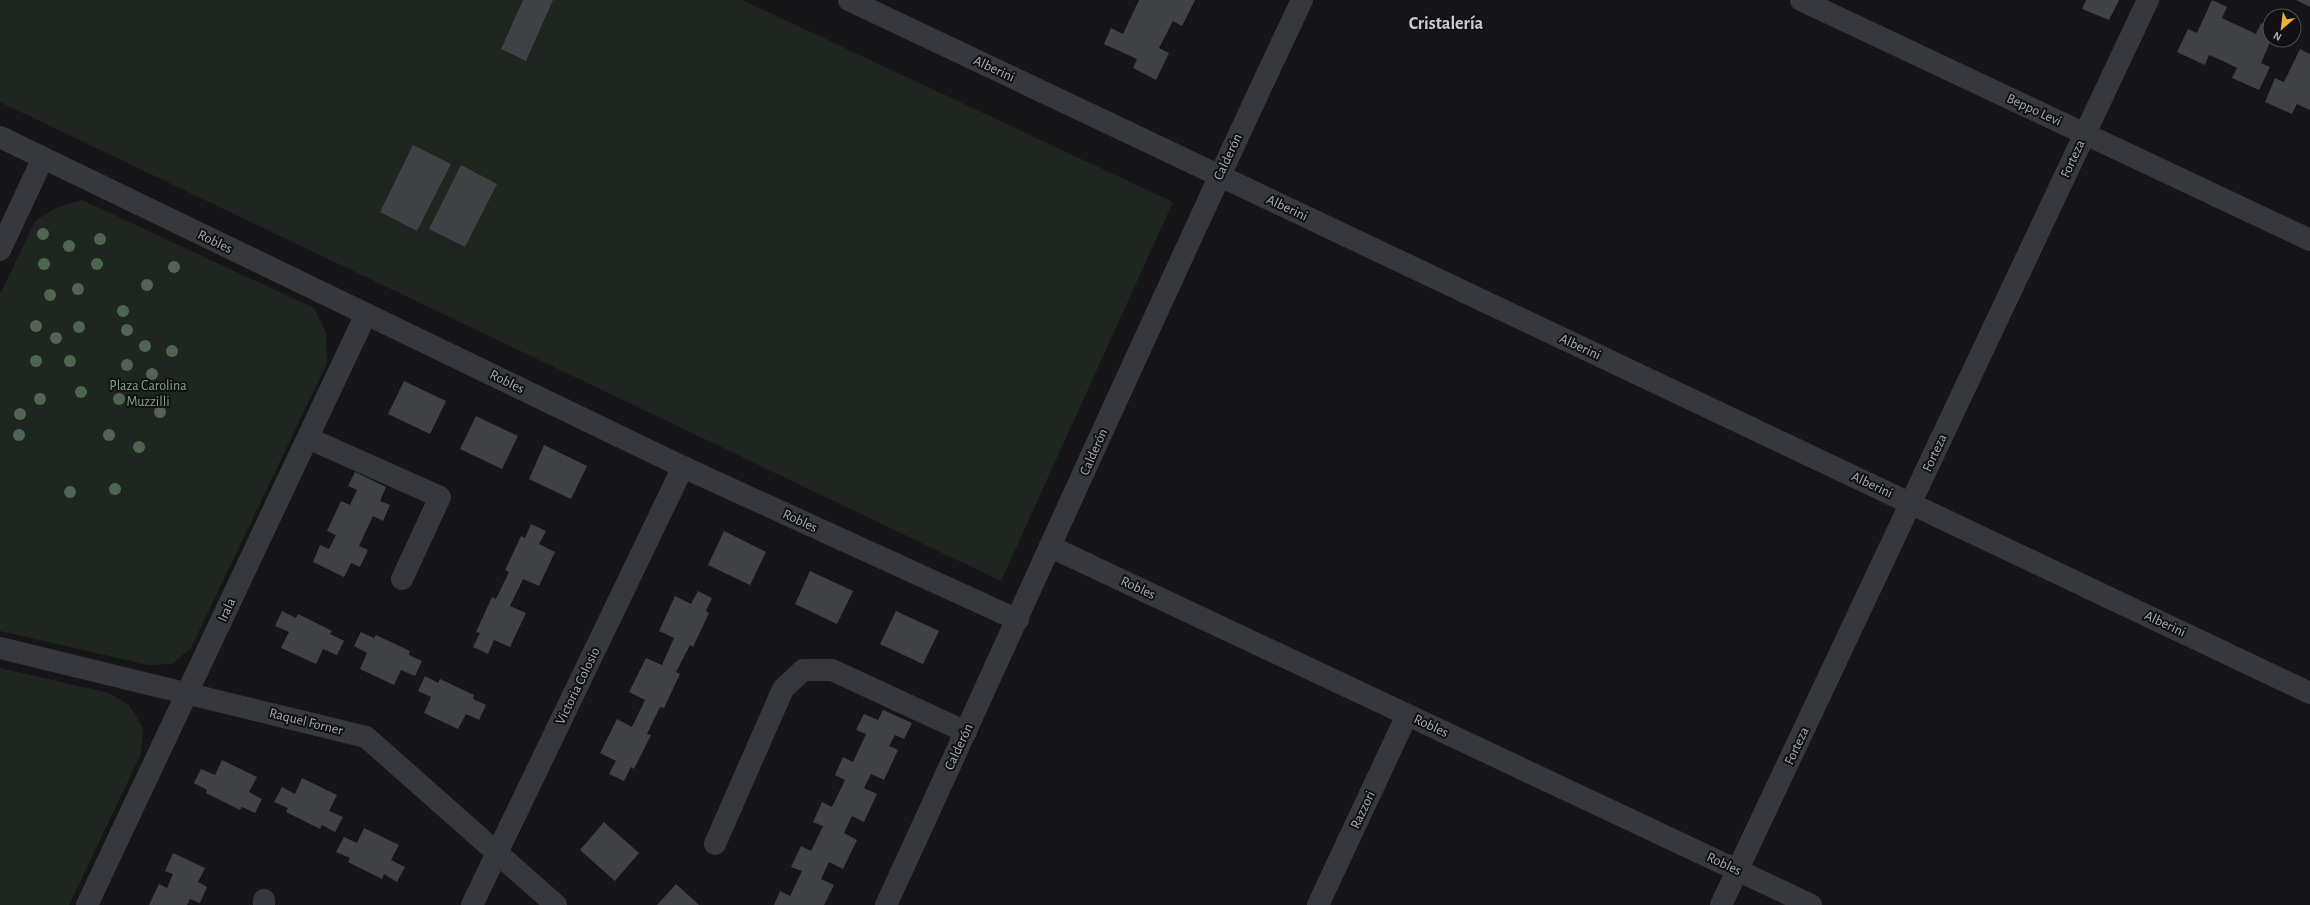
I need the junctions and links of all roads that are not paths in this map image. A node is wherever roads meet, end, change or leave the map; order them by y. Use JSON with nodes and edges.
{"nodes":[{"id":1,"x":849,"y":0,"type":"edge"},
{"id":2,"x":1302,"y":0,"type":"edge"},
{"id":3,"x":1801,"y":0,"type":"edge"},
{"id":4,"x":2148,"y":0,"type":"edge"},
{"id":5,"x":2085,"y":134,"type":"junction"},
{"id":6,"x":0,"y":137,"type":"edge"},
{"id":7,"x":43,"y":158,"type":"junction"},
{"id":8,"x":1219,"y":175,"type":"junction"},
{"id":9,"x":2310,"y":240,"type":"edge"},
{"id":10,"x":0,"y":250,"type":"edge"},
{"id":11,"x":366,"y":314,"type":"junction"},
{"id":12,"x":308,"y":438,"type":"junction"},
{"id":13,"x":683,"y":467,"type":"junction"},
{"id":14,"x":1911,"y":504,"type":"junction"},
{"id":15,"x":1051,"y":547,"type":"junction"},
{"id":16,"x":402,"y":579,"type":"dead end"},
{"id":17,"x":1018,"y":620,"type":"junction"},
{"id":18,"x":0,"y":648,"type":"edge"},
{"id":19,"x":2310,"y":693,"type":"edge"},
{"id":20,"x":188,"y":694,"type":"junction"},
{"id":21,"x":1407,"y":715,"type":"junction"},
{"id":22,"x":966,"y":732,"type":"junction"},
{"id":23,"x":714,"y":844,"type":"dead end"},
{"id":24,"x":497,"y":853,"type":"junction"},
{"id":25,"x":1738,"y":870,"type":"junction"},
{"id":26,"x":87,"y":905,"type":"edge"},
{"id":27,"x":472,"y":905,"type":"edge"},
{"id":28,"x":556,"y":905,"type":"edge"},
{"id":29,"x":886,"y":905,"type":"edge"},
{"id":30,"x":1318,"y":905,"type":"edge"},
{"id":31,"x":1721,"y":905,"type":"edge"},
{"id":32,"x":1811,"y":905,"type":"edge"}],
"edges":[{"from":1,"to":8,"type":"street","name":"Alberini"},
{"from":2,"to":8,"type":"street","name":"Calderón"},
{"from":3,"to":5,"type":"street","name":"Beppo Levi"},
{"from":4,"to":5,"type":"street","name":"Forteza"},
{"from":5,"to":9,"type":"street","name":"Beppo Levi"},
{"from":5,"to":14,"type":"street","name":"Forteza"},
{"from":6,"to":7,"type":"street","name":"Robles"},
{"from":7,"to":10,"type":"street"},
{"from":7,"to":11,"type":"street","name":"Robles"},
{"from":8,"to":14,"type":"street","name":"Alberini"},
{"from":8,"to":15,"type":"street","name":"Calderón"},
{"from":11,"to":12,"type":"street","name":"Irala"},
{"from":11,"to":13,"type":"street","name":"Robles"},
{"from":12,"to":16,"type":"street"},
{"from":12,"to":20,"type":"street","name":"Irala"},
{"from":13,"to":17,"type":"street","name":"Robles"},
{"from":13,"to":24,"type":"street","name":"Victoria Colosio"},
{"from":14,"to":19,"type":"street","name":"Alberini"},
{"from":14,"to":25,"type":"street","name":"Forteza"},
{"from":15,"to":17,"type":"street","name":"Calderón"},
{"from":15,"to":21,"type":"street","name":"Robles"},
{"from":17,"to":22,"type":"street","name":"Calderón"},
{"from":18,"to":20,"type":"street","name":"Raquel Forner"},
{"from":20,"to":24,"type":"street","name":"Raquel Forner"},
{"from":20,"to":26,"type":"street","name":"Irala"},
{"from":21,"to":25,"type":"street","name":"Robles"},
{"from":21,"to":30,"type":"street","name":"Razzori"},
{"from":22,"to":23,"type":"street"},
{"from":22,"to":29,"type":"street","name":"Calderón"},
{"from":24,"to":27,"type":"street","name":"Victoria Colosio"},
{"from":24,"to":28,"type":"street","name":"Raquel Forner"},
{"from":25,"to":31,"type":"street","name":"Forteza"},
{"from":25,"to":32,"type":"street","name":"Robles"}]}
